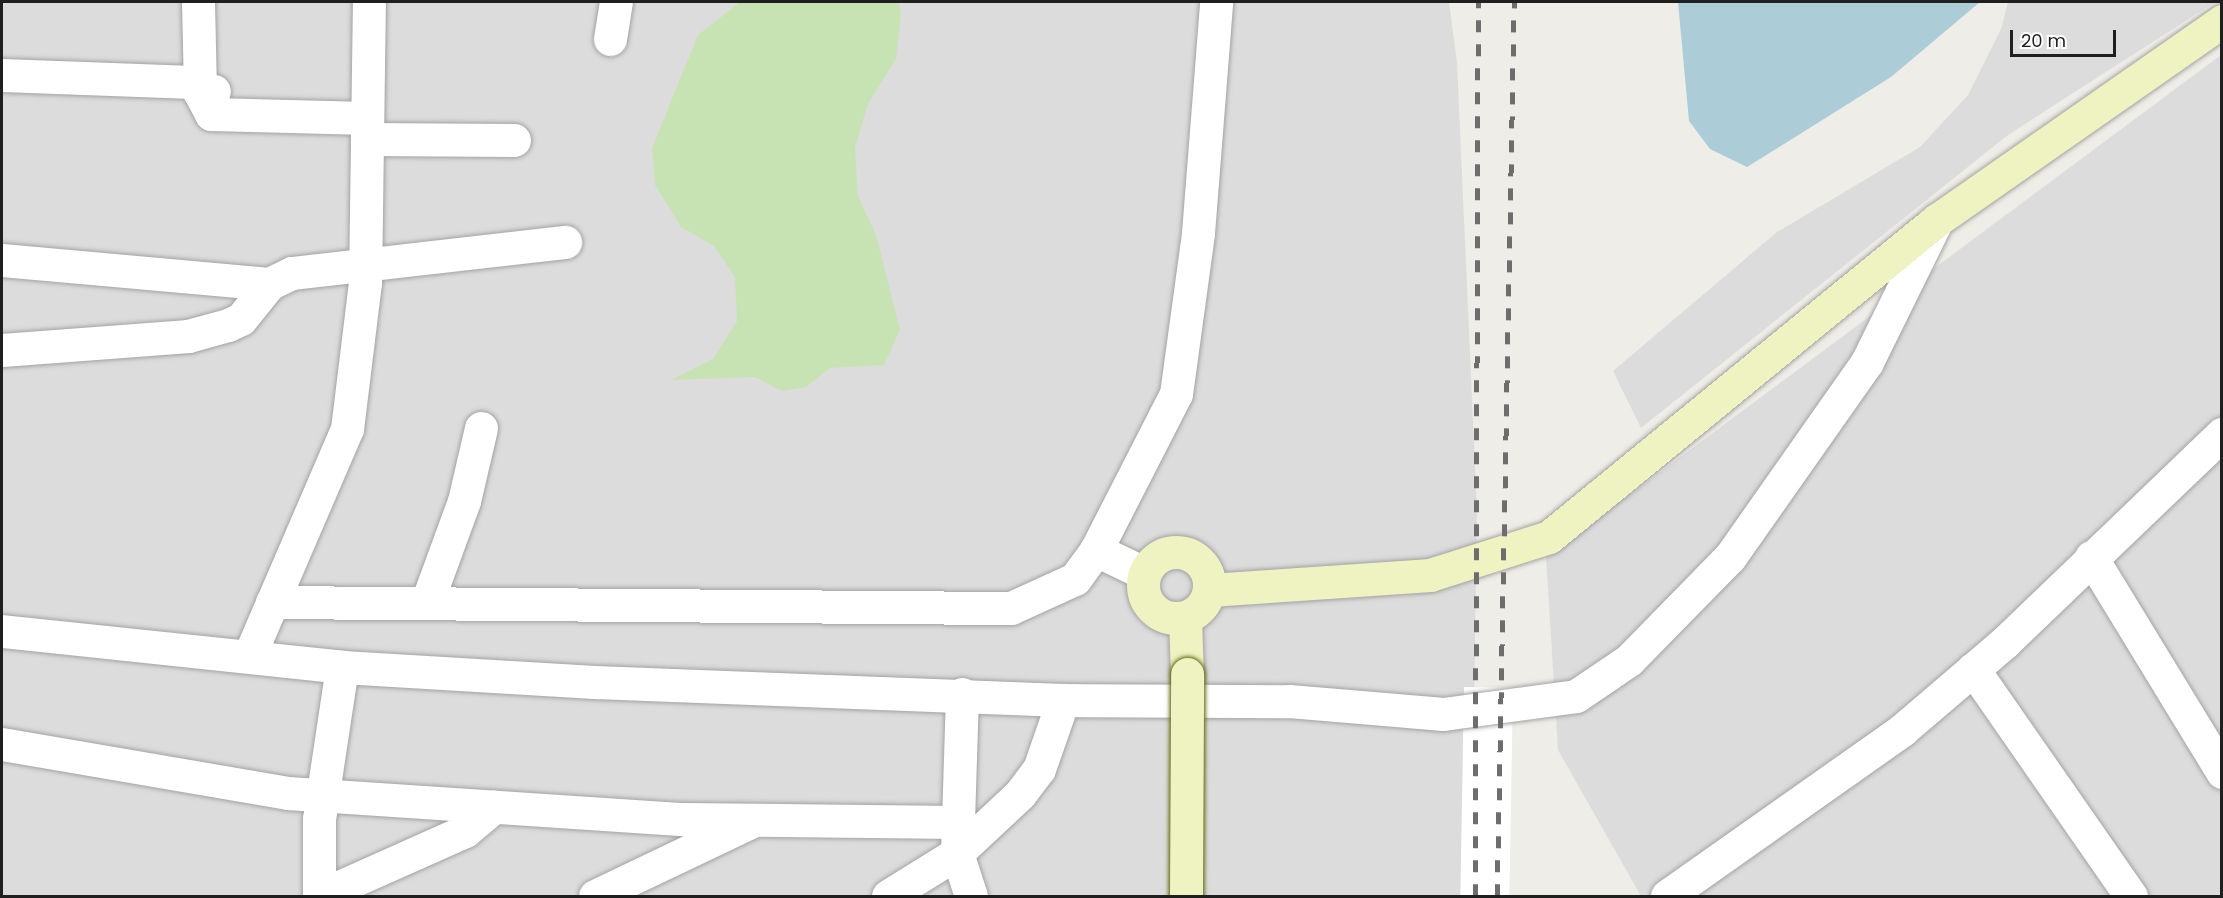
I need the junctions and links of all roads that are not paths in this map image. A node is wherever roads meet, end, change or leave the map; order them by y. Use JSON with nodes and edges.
{"nodes":[{"id":1,"x":198,"y":2,"type":"edge"},
{"id":2,"x":369,"y":2,"type":"edge"},
{"id":3,"x":616,"y":2,"type":"edge"},
{"id":4,"x":1216,"y":2,"type":"edge"},
{"id":5,"x":2222,"y":21,"type":"edge"},
{"id":6,"x":610,"y":39,"type":"dead end"},
{"id":7,"x":2,"y":75,"type":"edge"},
{"id":8,"x":209,"y":92,"type":"junction"},
{"id":9,"x":367,"y":129,"type":"junction"},
{"id":10,"x":514,"y":140,"type":"dead end"},
{"id":11,"x":1936,"y":220,"type":"junction"},
{"id":12,"x":564,"y":242,"type":"dead end"},
{"id":13,"x":2,"y":260,"type":"edge"},
{"id":14,"x":366,"y":261,"type":"junction"},
{"id":15,"x":269,"y":285,"type":"junction"},
{"id":16,"x":2,"y":350,"type":"edge"},
{"id":17,"x":481,"y":428,"type":"dead end"},
{"id":18,"x":2222,"y":434,"type":"edge"},
{"id":19,"x":1096,"y":550,"type":"junction"},
{"id":20,"x":2091,"y":557,"type":"junction"},
{"id":21,"x":1144,"y":573,"type":"junction"},
{"id":22,"x":1210,"y":590,"type":"junction"},
{"id":23,"x":272,"y":602,"type":"junction"},
{"id":24,"x":427,"y":602,"type":"junction"},
{"id":25,"x":1185,"y":618,"type":"junction"},
{"id":26,"x":2,"y":631,"type":"edge"},
{"id":27,"x":250,"y":654,"type":"junction"},
{"id":28,"x":342,"y":667,"type":"junction"},
{"id":29,"x":1973,"y":669,"type":"junction"},
{"id":30,"x":962,"y":694,"type":"junction"},
{"id":31,"x":1063,"y":700,"type":"junction"},
{"id":32,"x":2,"y":744,"type":"edge"},
{"id":33,"x":2222,"y":771,"type":"edge"},
{"id":34,"x":324,"y":795,"type":"junction"},
{"id":35,"x":494,"y":807,"type":"junction"},
{"id":36,"x":752,"y":821,"type":"junction"},
{"id":37,"x":957,"y":837,"type":"junction"},
{"id":38,"x":319,"y":897,"type":"edge"},
{"id":39,"x":595,"y":897,"type":"edge"},
{"id":40,"x":888,"y":897,"type":"edge"},
{"id":41,"x":971,"y":897,"type":"edge"},
{"id":42,"x":1186,"y":897,"type":"edge"},
{"id":43,"x":1667,"y":897,"type":"edge"},
{"id":44,"x":2132,"y":897,"type":"edge"}],
"edges":[{"from":1,"to":8,"type":"street"},
{"from":2,"to":9,"type":"street"},
{"from":3,"to":6,"type":"street"},
{"from":4,"to":19,"type":"street"},
{"from":5,"to":11,"type":"street"},
{"from":7,"to":8,"type":"street"},
{"from":8,"to":9,"type":"street"},
{"from":9,"to":10,"type":"street"},
{"from":9,"to":14,"type":"street"},
{"from":11,"to":22,"type":"street"},
{"from":11,"to":31,"type":"street"},
{"from":12,"to":14,"type":"street"},
{"from":13,"to":15,"type":"street"},
{"from":14,"to":15,"type":"street"},
{"from":14,"to":23,"type":"street"},
{"from":15,"to":16,"type":"street"},
{"from":17,"to":24,"type":"street"},
{"from":18,"to":20,"type":"street"},
{"from":19,"to":21,"type":"street"},
{"from":19,"to":24,"type":"street"},
{"from":20,"to":29,"type":"street"},
{"from":20,"to":33,"type":"street"},
{"from":21,"to":22,"type":"street"},
{"from":21,"to":25,"type":"street"},
{"from":22,"to":25,"type":"street"},
{"from":23,"to":24,"type":"street"},
{"from":23,"to":27,"type":"street"},
{"from":25,"to":42,"type":"street","bridge":true},
{"from":26,"to":27,"type":"street"},
{"from":27,"to":28,"type":"street"},
{"from":28,"to":30,"type":"street"},
{"from":28,"to":34,"type":"street"},
{"from":29,"to":43,"type":"street"},
{"from":29,"to":44,"type":"street"},
{"from":30,"to":31,"type":"street"},
{"from":30,"to":37,"type":"street"},
{"from":31,"to":37,"type":"street"},
{"from":32,"to":34,"type":"street"},
{"from":34,"to":35,"type":"street"},
{"from":34,"to":38,"type":"street"},
{"from":35,"to":36,"type":"street"},
{"from":35,"to":38,"type":"street"},
{"from":36,"to":37,"type":"street"},
{"from":36,"to":39,"type":"street"},
{"from":37,"to":40,"type":"street"},
{"from":37,"to":41,"type":"street"}]}
